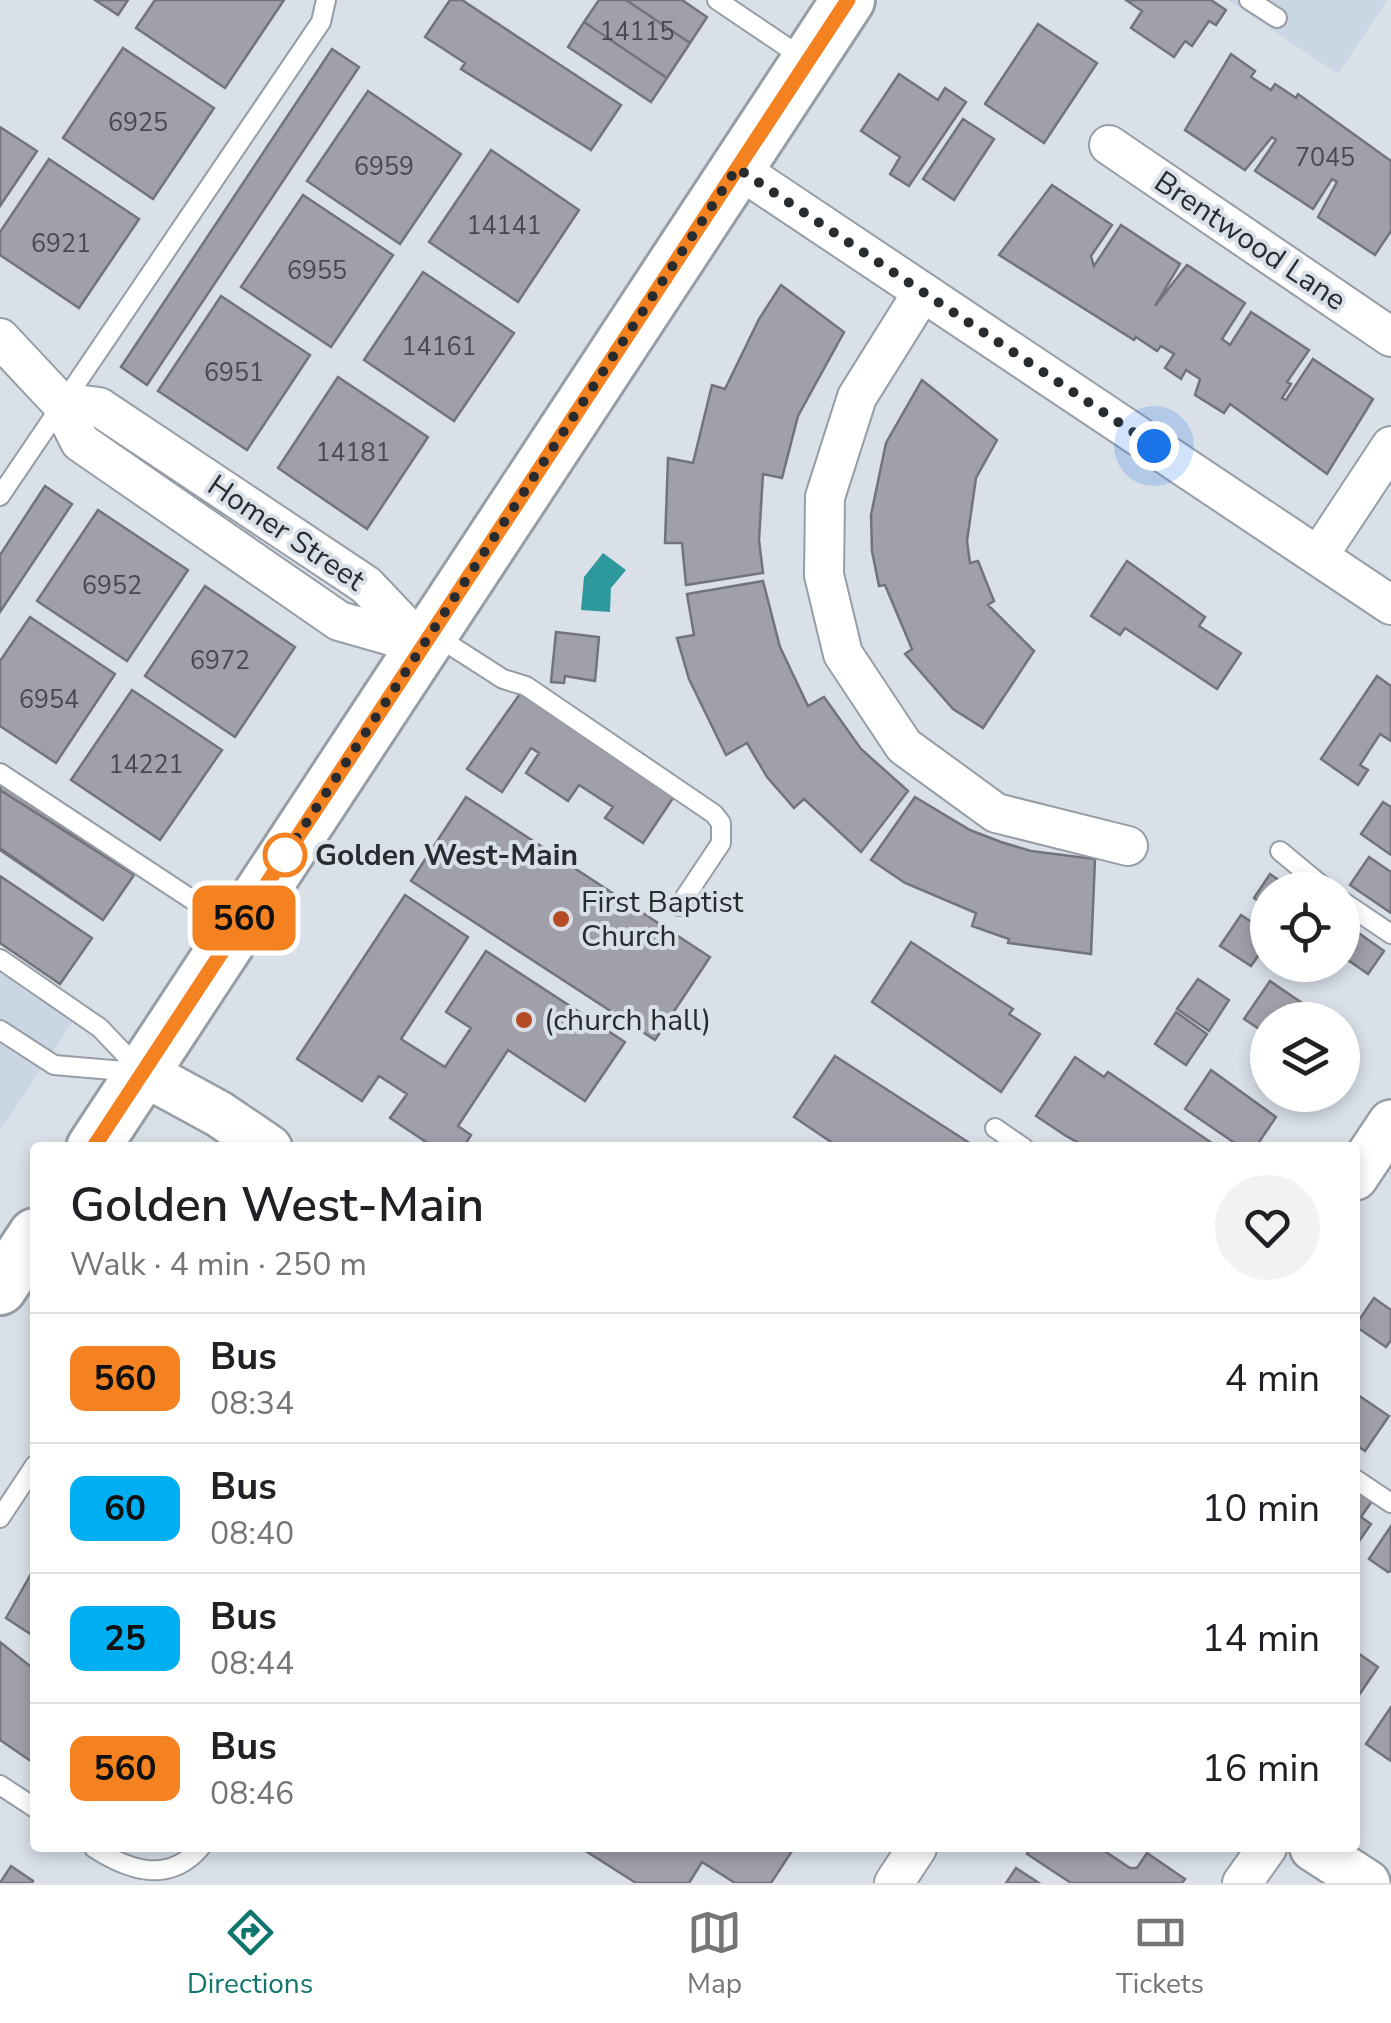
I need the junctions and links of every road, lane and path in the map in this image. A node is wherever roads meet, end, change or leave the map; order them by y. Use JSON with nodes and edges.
{"nodes":[{"id":1,"x":326,"y":0,"type":"edge"},
{"id":2,"x":717,"y":0,"type":"edge"},
{"id":3,"x":848,"y":0,"type":"edge"},
{"id":4,"x":1249,"y":0,"type":"edge"},
{"id":5,"x":1277,"y":18,"type":"dead end"},
{"id":6,"x":807,"y":62,"type":"junction"},
{"id":7,"x":1109,"y":145,"type":"dead end"},
{"id":8,"x":737,"y":168,"type":"junction"},
{"id":9,"x":922,"y":292,"type":"junction"},
{"id":10,"x":1391,"y":337,"type":"edge"},
{"id":11,"x":0,"y":338,"type":"edge"},
{"id":12,"x":60,"y":402,"type":"junction"},
{"id":13,"x":1391,"y":446,"type":"edge"},
{"id":14,"x":3,"y":492,"type":"edge"},
{"id":15,"x":1319,"y":554,"type":"junction"},
{"id":16,"x":1391,"y":605,"type":"edge"},
{"id":17,"x":427,"y":639,"type":"junction"},
{"id":18,"x":0,"y":772,"type":"edge"},
{"id":19,"x":1128,"y":846,"type":"dead end"},
{"id":20,"x":1280,"y":851,"type":"dead end"},
{"id":21,"x":1305,"y":872,"type":"edge"},
{"id":22,"x":679,"y":906,"type":"dead end"},
{"id":23,"x":1360,"y":913,"type":"edge"},
{"id":24,"x":236,"y":929,"type":"junction"},
{"id":25,"x":1391,"y":934,"type":"edge"},
{"id":26,"x":0,"y":959,"type":"edge"},
{"id":27,"x":0,"y":1030,"type":"edge"},
{"id":28,"x":142,"y":1072,"type":"junction"},
{"id":29,"x":1391,"y":1123,"type":"edge"},
{"id":30,"x":995,"y":1128,"type":"dead end"},
{"id":31,"x":97,"y":1142,"type":"edge"},
{"id":32,"x":260,"y":1142,"type":"edge"},
{"id":33,"x":1015,"y":1142,"type":"edge"},
{"id":34,"x":1360,"y":1170,"type":"edge"},
{"id":35,"x":30,"y":1243,"type":"edge"},
{"id":36,"x":0,"y":1288,"type":"edge"},
{"id":37,"x":30,"y":1472,"type":"edge"},
{"id":38,"x":1360,"y":1482,"type":"edge"},
{"id":39,"x":1391,"y":1503,"type":"edge"},
{"id":40,"x":0,"y":1518,"type":"edge"},
{"id":41,"x":0,"y":1785,"type":"edge"},
{"id":42,"x":30,"y":1805,"type":"edge"},
{"id":43,"x":100,"y":1852,"type":"edge"},
{"id":44,"x":196,"y":1852,"type":"edge"},
{"id":45,"x":915,"y":1852,"type":"edge"},
{"id":46,"x":1264,"y":1852,"type":"edge"},
{"id":47,"x":1319,"y":1852,"type":"edge"},
{"id":48,"x":894,"y":1883,"type":"edge"},
{"id":49,"x":1242,"y":1883,"type":"edge"},
{"id":50,"x":1367,"y":1883,"type":"edge"}],
"edges":[{"from":1,"to":12,"type":"lane"},
{"from":2,"to":6,"type":"lane"},
{"from":3,"to":6,"type":"main road"},
{"from":4,"to":5,"type":"lane"},
{"from":6,"to":8,"type":"main road"},
{"from":7,"to":10,"type":"street","name":"Brentwood Lane"},
{"from":8,"to":9,"type":"street"},
{"from":8,"to":17,"type":"main road"},
{"from":9,"to":15,"type":"street"},
{"from":9,"to":19,"type":"street"},
{"from":11,"to":12,"type":"street"},
{"from":12,"to":14,"type":"lane"},
{"from":12,"to":17,"type":"street","name":"Homer Street"},
{"from":13,"to":15,"type":"street"},
{"from":15,"to":16,"type":"street"},
{"from":17,"to":22,"type":"lane"},
{"from":17,"to":24,"type":"main road"},
{"from":18,"to":24,"type":"lane"},
{"from":20,"to":21,"type":"lane"},
{"from":23,"to":25,"type":"lane"},
{"from":24,"to":28,"type":"main road"},
{"from":26,"to":28,"type":"lane"},
{"from":27,"to":28,"type":"lane"},
{"from":28,"to":31,"type":"main road"},
{"from":28,"to":32,"type":"street"},
{"from":29,"to":34,"type":"street"},
{"from":30,"to":33,"type":"lane"},
{"from":35,"to":36,"type":"main road"},
{"from":37,"to":40,"type":"lane"},
{"from":38,"to":39,"type":"lane"},
{"from":41,"to":42,"type":"lane"},
{"from":43,"to":44,"type":"lane"},
{"from":45,"to":48,"type":"street"},
{"from":46,"to":49,"type":"street"},
{"from":47,"to":50,"type":"street"}]}
